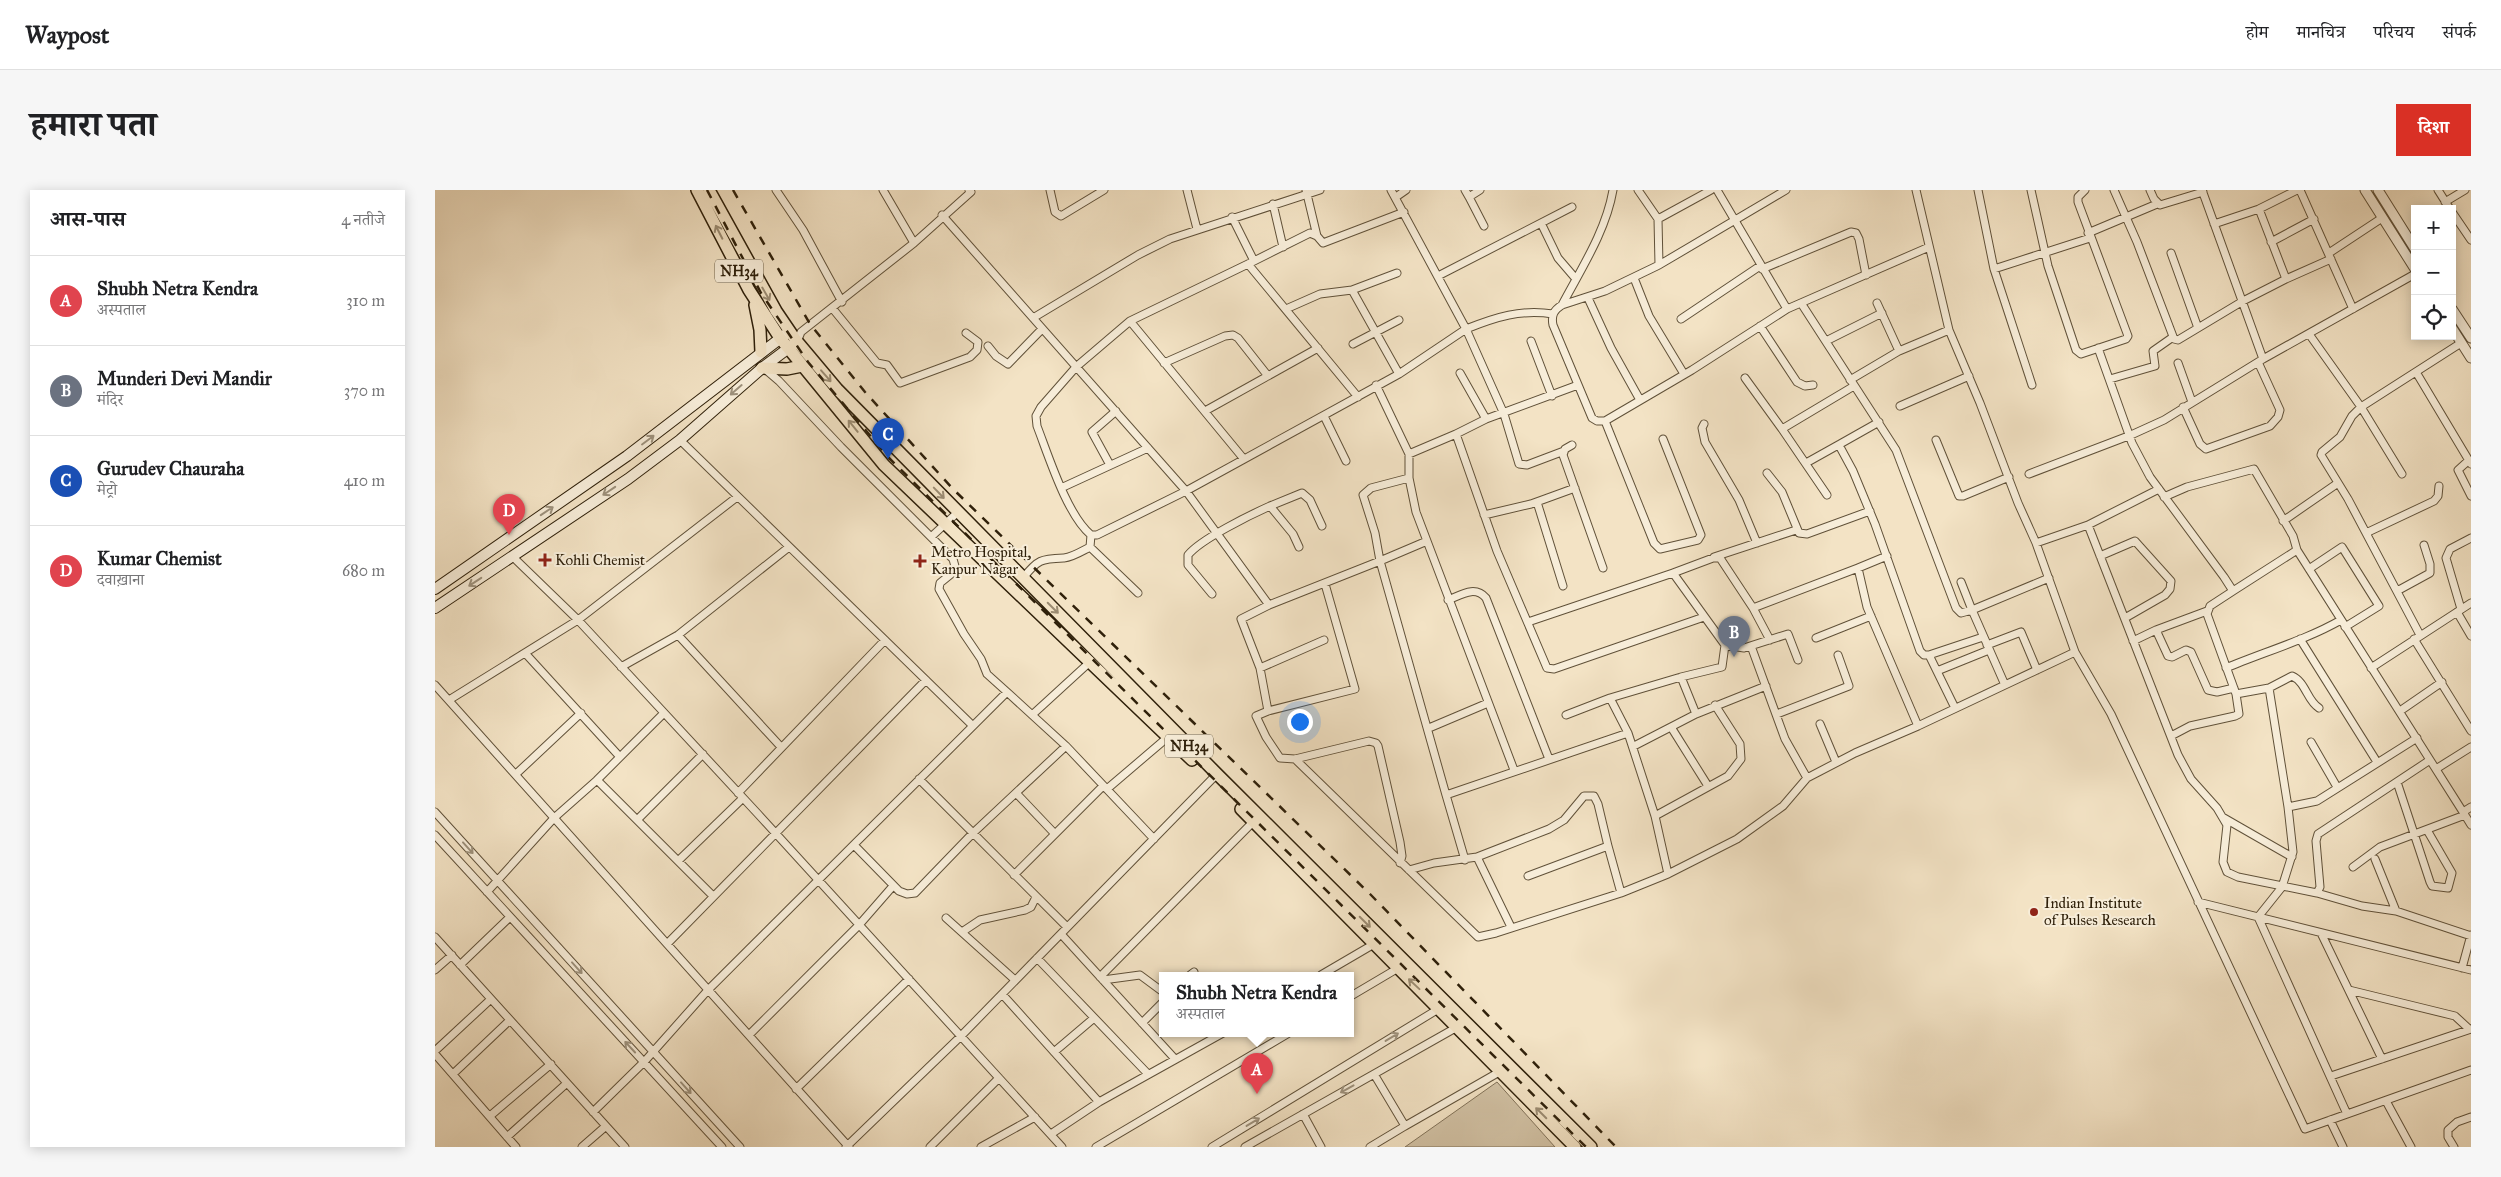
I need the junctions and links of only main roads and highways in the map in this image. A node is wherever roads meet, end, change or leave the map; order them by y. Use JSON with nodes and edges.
{"nodes":[{"id":1,"x":697,"y":190,"type":"edge"},
{"id":2,"x":709,"y":190,"type":"edge"},
{"id":3,"x":749,"y":290,"type":"junction"},
{"id":4,"x":791,"y":339,"type":"junction"},
{"id":5,"x":761,"y":352,"type":"junction"},
{"id":6,"x":802,"y":366,"type":"junction"},
{"id":7,"x":762,"y":368,"type":"junction"},
{"id":8,"x":435,"y":589,"type":"edge"},
{"id":9,"x":435,"y":608,"type":"edge"},
{"id":10,"x":1215,"y":777,"type":"junction"},
{"id":11,"x":1402,"y":966,"type":"junction"},
{"id":12,"x":1462,"y":1024,"type":"junction"},
{"id":13,"x":1575,"y":1147,"type":"edge"},
{"id":14,"x":1591,"y":1147,"type":"edge"}],
"edges":[{"from":3,"to":1,"type":"highway","number":"NH34","one_way":true},
{"from":2,"to":4,"type":"highway","number":"NH34","one_way":true},
{"from":3,"to":4,"type":"highway","number":"NH34"},
{"from":3,"to":5,"type":"highway"},
{"from":4,"to":5,"type":"main road"},
{"from":4,"to":6,"type":"highway","number":"NH34"},
{"from":4,"to":7,"type":"main road"},
{"from":4,"to":10,"type":"highway","number":"NH34","one_way":true},
{"from":8,"to":5,"type":"main road","one_way":true},
{"from":6,"to":7,"type":"highway"},
{"from":10,"to":6,"type":"highway","number":"NH34","one_way":true},
{"from":7,"to":9,"type":"main road","one_way":true},
{"from":10,"to":11,"type":"highway","number":"NH34","one_way":true},
{"from":10,"to":11,"type":"highway","number":"NH34"},
{"from":11,"to":12,"type":"highway","number":"NH34"},
{"from":13,"to":12,"type":"highway","number":"NH34","one_way":true},
{"from":12,"to":14,"type":"highway","number":"NH34"}]}
